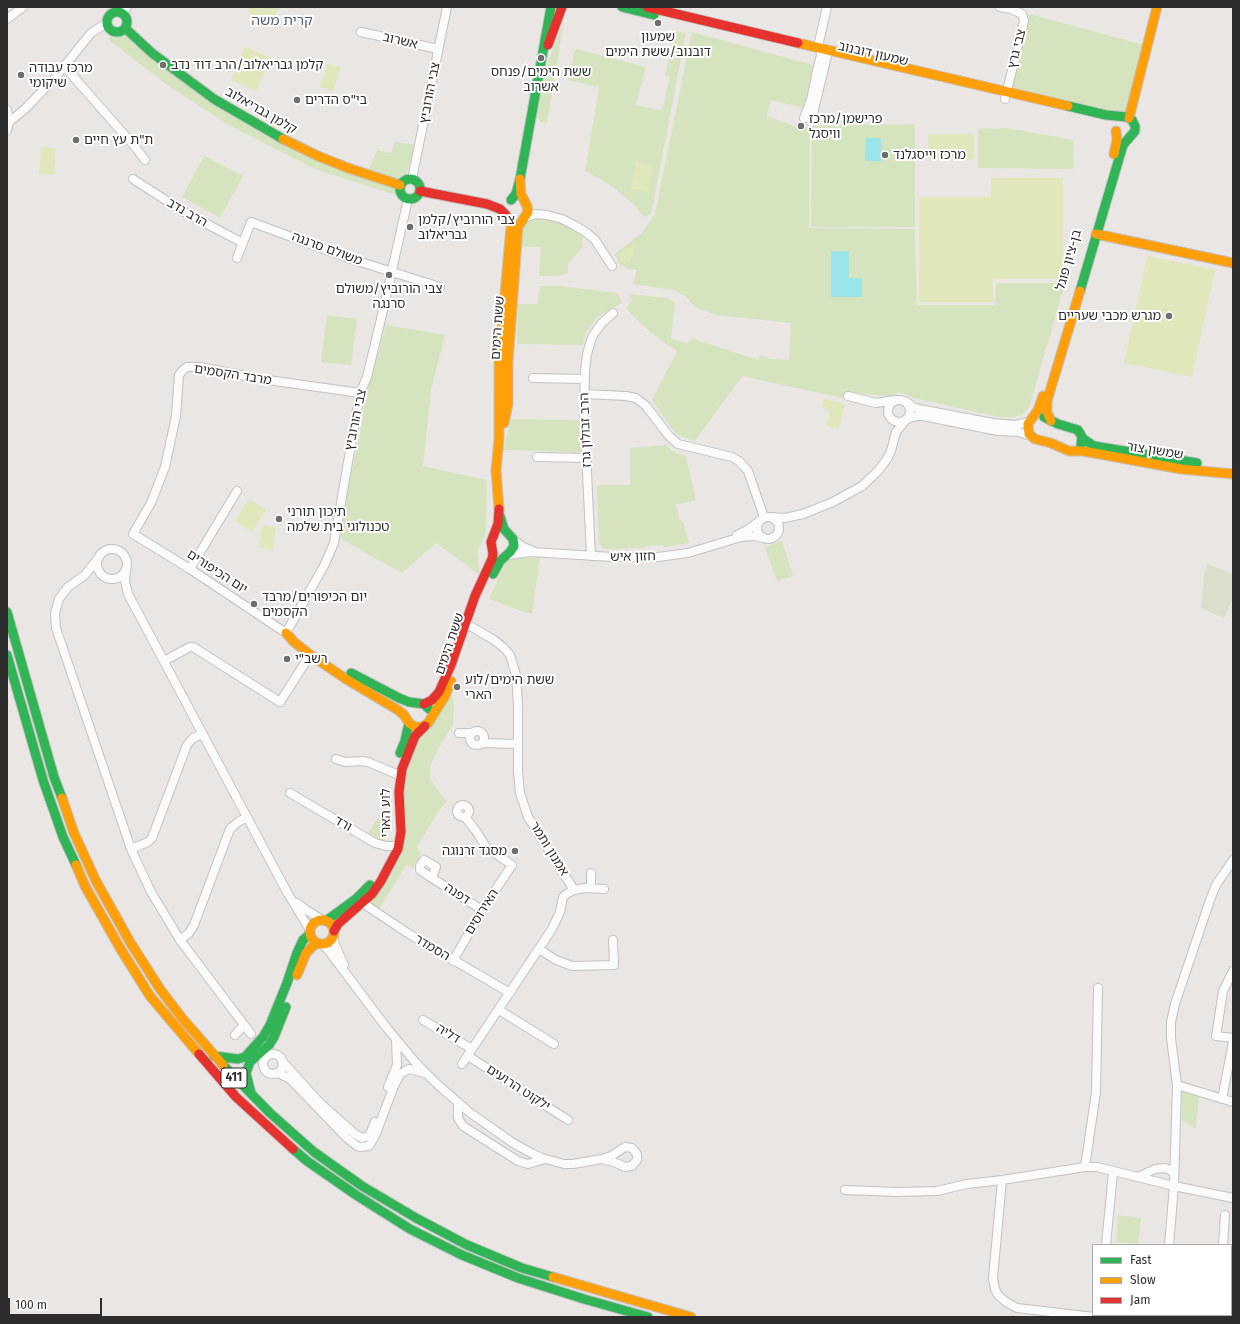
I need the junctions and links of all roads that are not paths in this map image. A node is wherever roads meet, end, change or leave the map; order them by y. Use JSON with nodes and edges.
{"nodes":[{"id":1,"x":22,"y":7,"type":"edge"},
{"id":2,"x":104,"y":7,"type":"edge"},
{"id":3,"x":448,"y":7,"type":"edge"},
{"id":4,"x":551,"y":7,"type":"edge"},
{"id":5,"x":562,"y":7,"type":"edge"},
{"id":6,"x":622,"y":7,"type":"edge"},
{"id":7,"x":647,"y":7,"type":"edge"},
{"id":8,"x":828,"y":7,"type":"edge"},
{"id":9,"x":1000,"y":7,"type":"edge"},
{"id":10,"x":1157,"y":7,"type":"edge"},
{"id":11,"x":1011,"y":8,"type":"edge"},
{"id":12,"x":125,"y":11,"type":"edge"},
{"id":13,"x":7,"y":19,"type":"edge"},
{"id":14,"x":108,"y":19,"type":"junction"},
{"id":15,"x":125,"y":28,"type":"junction"},
{"id":16,"x":361,"y":32,"type":"dead end"},
{"id":17,"x":438,"y":49,"type":"junction"},
{"id":18,"x":822,"y":53,"type":"junction"},
{"id":19,"x":541,"y":62,"type":"junction"},
{"id":20,"x":64,"y":66,"type":"junction"},
{"id":21,"x":1006,"y":96,"type":"junction"},
{"id":22,"x":7,"y":110,"type":"edge"},
{"id":23,"x":1126,"y":118,"type":"junction"},
{"id":24,"x":808,"y":120,"type":"dead end"},
{"id":25,"x":8,"y":126,"type":"edge"},
{"id":26,"x":1115,"y":131,"type":"junction"},
{"id":27,"x":1129,"y":136,"type":"junction"},
{"id":28,"x":145,"y":160,"type":"dead end"},
{"id":29,"x":133,"y":179,"type":"dead end"},
{"id":30,"x":412,"y":179,"type":"junction"},
{"id":31,"x":520,"y":179,"type":"junction"},
{"id":32,"x":400,"y":186,"type":"junction"},
{"id":33,"x":420,"y":191,"type":"junction"},
{"id":34,"x":408,"y":199,"type":"junction"},
{"id":35,"x":509,"y":201,"type":"junction"},
{"id":36,"x":477,"y":202,"type":"junction"},
{"id":37,"x":525,"y":203,"type":"junction"},
{"id":38,"x":541,"y":214,"type":"junction"},
{"id":39,"x":507,"y":217,"type":"junction"},
{"id":40,"x":524,"y":219,"type":"junction"},
{"id":41,"x":1096,"y":234,"type":"junction"},
{"id":42,"x":243,"y":242,"type":"junction"},
{"id":43,"x":237,"y":258,"type":"dead end"},
{"id":44,"x":1233,"y":263,"type":"edge"},
{"id":45,"x":612,"y":266,"type":"dead end"},
{"id":46,"x":392,"y":271,"type":"junction"},
{"id":47,"x":440,"y":287,"type":"dead end"},
{"id":48,"x":613,"y":313,"type":"dead end"},
{"id":49,"x":533,"y":378,"type":"dead end"},
{"id":50,"x":584,"y":380,"type":"junction"},
{"id":51,"x":360,"y":393,"type":"junction"},
{"id":52,"x":584,"y":394,"type":"junction"},
{"id":53,"x":848,"y":396,"type":"dead end"},
{"id":54,"x":895,"y":400,"type":"junction"},
{"id":55,"x":908,"y":402,"type":"junction"},
{"id":56,"x":876,"y":403,"type":"junction"},
{"id":57,"x":889,"y":416,"type":"junction"},
{"id":58,"x":906,"y":420,"type":"junction"},
{"id":59,"x":1031,"y":420,"type":"junction"},
{"id":60,"x":1050,"y":421,"type":"junction"},
{"id":61,"x":1031,"y":436,"type":"junction"},
{"id":62,"x":1082,"y":438,"type":"junction"},
{"id":63,"x":499,"y":439,"type":"junction"},
{"id":64,"x":894,"y":439,"type":"junction"},
{"id":65,"x":1073,"y":451,"type":"junction"},
{"id":66,"x":537,"y":457,"type":"dead end"},
{"id":67,"x":586,"y":458,"type":"junction"},
{"id":68,"x":1233,"y":466,"type":"edge"},
{"id":69,"x":1233,"y":474,"type":"edge"},
{"id":70,"x":237,"y":491,"type":"dead end"},
{"id":71,"x":499,"y":514,"type":"junction"},
{"id":72,"x":800,"y":515,"type":"junction"},
{"id":73,"x":765,"y":519,"type":"junction"},
{"id":74,"x":779,"y":532,"type":"junction"},
{"id":75,"x":133,"y":534,"type":"joint"},
{"id":76,"x":511,"y":537,"type":"junction"},
{"id":77,"x":493,"y":538,"type":"junction"},
{"id":78,"x":763,"y":538,"type":"junction"},
{"id":79,"x":723,"y":542,"type":"junction"},
{"id":80,"x":492,"y":550,"type":"junction"},
{"id":81,"x":542,"y":553,"type":"junction"},
{"id":82,"x":507,"y":555,"type":"junction"},
{"id":83,"x":591,"y":556,"type":"junction"},
{"id":84,"x":99,"y":557,"type":"junction"},
{"id":85,"x":126,"y":569,"type":"junction"},
{"id":86,"x":190,"y":569,"type":"junction"},
{"id":87,"x":101,"y":574,"type":"junction"},
{"id":88,"x":84,"y":575,"type":"junction"},
{"id":89,"x":109,"y":579,"type":"junction"},
{"id":90,"x":128,"y":594,"type":"junction"},
{"id":91,"x":7,"y":612,"type":"edge"},
{"id":92,"x":468,"y":624,"type":"junction"},
{"id":93,"x":286,"y":633,"type":"junction"},
{"id":94,"x":7,"y":655,"type":"edge"},
{"id":95,"x":310,"y":655,"type":"junction"},
{"id":96,"x":164,"y":661,"type":"junction"},
{"id":97,"x":24,"y":670,"type":"junction"},
{"id":98,"x":10,"y":673,"type":"edge"},
{"id":99,"x":7,"y":690,"type":"edge"},
{"id":100,"x":420,"y":704,"type":"junction"},
{"id":101,"x":24,"y":713,"type":"junction"},
{"id":102,"x":408,"y":721,"type":"junction"},
{"id":103,"x":428,"y":723,"type":"junction"},
{"id":104,"x":459,"y":733,"type":"dead end"},
{"id":105,"x":202,"y":734,"type":"junction"},
{"id":106,"x":518,"y":744,"type":"junction"},
{"id":107,"x":336,"y":759,"type":"dead end"},
{"id":108,"x":397,"y":775,"type":"junction"},
{"id":109,"x":290,"y":793,"type":"dead end"},
{"id":110,"x":247,"y":817,"type":"junction"},
{"id":111,"x":465,"y":817,"type":"dead end"},
{"id":112,"x":395,"y":846,"type":"junction"},
{"id":113,"x":131,"y":849,"type":"junction"},
{"id":114,"x":1233,"y":860,"type":"edge"},
{"id":115,"x":1231,"y":868,"type":"edge"},
{"id":116,"x":591,"y":873,"type":"dead end"},
{"id":117,"x":432,"y":878,"type":"dead end"},
{"id":118,"x":591,"y":888,"type":"junction"},
{"id":119,"x":604,"y":889,"type":"dead end"},
{"id":120,"x":574,"y":890,"type":"junction"},
{"id":121,"x":288,"y":894,"type":"junction"},
{"id":122,"x":359,"y":901,"type":"junction"},
{"id":123,"x":482,"y":910,"type":"junction"},
{"id":124,"x":324,"y":920,"type":"junction"},
{"id":125,"x":310,"y":932,"type":"junction"},
{"id":126,"x":334,"y":934,"type":"junction"},
{"id":127,"x":180,"y":940,"type":"junction"},
{"id":128,"x":613,"y":940,"type":"dead end"},
{"id":129,"x":320,"y":944,"type":"junction"},
{"id":130,"x":539,"y":949,"type":"junction"},
{"id":131,"x":453,"y":961,"type":"junction"},
{"id":132,"x":1233,"y":971,"type":"edge"},
{"id":133,"x":347,"y":974,"type":"junction"},
{"id":134,"x":1098,"y":988,"type":"dead end"},
{"id":135,"x":510,"y":993,"type":"junction"},
{"id":136,"x":499,"y":1010,"type":"junction"},
{"id":137,"x":423,"y":1020,"type":"dead end"},
{"id":138,"x":244,"y":1025,"type":"junction"},
{"id":139,"x":235,"y":1034,"type":"dead end"},
{"id":140,"x":251,"y":1034,"type":"dead end"},
{"id":141,"x":1233,"y":1038,"type":"edge"},
{"id":142,"x":396,"y":1040,"type":"junction"},
{"id":143,"x":1233,"y":1042,"type":"edge"},
{"id":144,"x":554,"y":1044,"type":"dead end"},
{"id":145,"x":470,"y":1052,"type":"junction"},
{"id":146,"x":214,"y":1056,"type":"junction"},
{"id":147,"x":247,"y":1060,"type":"junction"},
{"id":148,"x":282,"y":1061,"type":"junction"},
{"id":149,"x":462,"y":1064,"type":"dead end"},
{"id":150,"x":278,"y":1072,"type":"junction"},
{"id":151,"x":425,"y":1073,"type":"junction"},
{"id":152,"x":1177,"y":1085,"type":"junction"},
{"id":153,"x":252,"y":1096,"type":"junction"},
{"id":154,"x":1222,"y":1099,"type":"junction"},
{"id":155,"x":1233,"y":1102,"type":"edge"},
{"id":156,"x":458,"y":1103,"type":"junction"},
{"id":157,"x":568,"y":1120,"type":"dead end"},
{"id":158,"x":544,"y":1159,"type":"junction"},
{"id":159,"x":602,"y":1159,"type":"dead end"},
{"id":160,"x":1085,"y":1167,"type":"junction"},
{"id":161,"x":1113,"y":1172,"type":"junction"},
{"id":162,"x":1174,"y":1174,"type":"junction"},
{"id":163,"x":1138,"y":1177,"type":"junction"},
{"id":164,"x":1002,"y":1180,"type":"junction"},
{"id":165,"x":1174,"y":1186,"type":"junction"},
{"id":166,"x":845,"y":1190,"type":"dead end"},
{"id":167,"x":1233,"y":1198,"type":"edge"},
{"id":168,"x":1225,"y":1215,"type":"dead end"},
{"id":169,"x":1106,"y":1244,"type":"edge"},
{"id":170,"x":1169,"y":1244,"type":"edge"},
{"id":171,"x":1223,"y":1244,"type":"edge"},
{"id":172,"x":648,"y":1317,"type":"edge"},
{"id":173,"x":692,"y":1317,"type":"edge"},
{"id":174,"x":1094,"y":1317,"type":"edge"}],
"edges":[{"from":1,"to":13,"type":"street"},
{"from":2,"to":14,"type":"street"},
{"from":3,"to":17,"type":"street","name":"צבי הורוביץ"},
{"from":4,"to":19,"type":"street"},
{"from":5,"to":19,"type":"street"},
{"from":6,"to":18,"type":"street","name":"שמעון דובנוב"},
{"from":7,"to":18,"type":"street","name":"שמעון דובנוב"},
{"from":8,"to":18,"type":"street"},
{"from":9,"to":11,"type":"street"},
{"from":10,"to":23,"type":"street"},
{"from":11,"to":21,"type":"street","name":"צבי גרץ"},
{"from":12,"to":14,"type":"street"},
{"from":12,"to":15,"type":"street"},
{"from":14,"to":15,"type":"street"},
{"from":14,"to":20,"type":"street"},
{"from":15,"to":32,"type":"street","name":"קלמן גבריאלוב"},
{"from":16,"to":17,"type":"street","name":"אשרוב"},
{"from":17,"to":30,"type":"street","name":"צבי הורוביץ"},
{"from":18,"to":21,"type":"street","name":"שמעון דובנוב"},
{"from":18,"to":24,"type":"street"},
{"from":19,"to":31,"type":"street"},
{"from":20,"to":25,"type":"street"},
{"from":20,"to":28,"type":"street"},
{"from":21,"to":23,"type":"street","name":"שמעון דובנוב"},
{"from":21,"to":26,"type":"street","name":"שמעון דובנוב"},
{"from":22,"to":25,"type":"street"},
{"from":23,"to":26,"type":"street"},
{"from":23,"to":27,"type":"street"},
{"from":26,"to":27,"type":"street"},
{"from":26,"to":59,"type":"street","name":"בן-ציון פוגל"},
{"from":27,"to":41,"type":"street","name":"בן-ציון פוגל"},
{"from":29,"to":42,"type":"street","name":"הרב נדב"},
{"from":30,"to":32,"type":"street"},
{"from":30,"to":33,"type":"street"},
{"from":31,"to":35,"type":"street"},
{"from":31,"to":37,"type":"street"},
{"from":32,"to":34,"type":"street"},
{"from":33,"to":34,"type":"street"},
{"from":33,"to":36,"type":"street"},
{"from":34,"to":46,"type":"street","name":"צבי הורוביץ"},
{"from":35,"to":36,"type":"street"},
{"from":35,"to":37,"type":"street"},
{"from":35,"to":39,"type":"street"},
{"from":36,"to":39,"type":"street"},
{"from":37,"to":38,"type":"street"},
{"from":37,"to":40,"type":"street"},
{"from":38,"to":40,"type":"street"},
{"from":38,"to":45,"type":"street"},
{"from":39,"to":40,"type":"street"},
{"from":39,"to":63,"type":"street","name":"ששת הימים"},
{"from":40,"to":63,"type":"street","name":"ששת הימים"},
{"from":41,"to":44,"type":"street","name":"בן-ציון פוגל"},
{"from":41,"to":60,"type":"street","name":"בן-ציון פוגל"},
{"from":42,"to":43,"type":"street","name":"משולם סרנגה"},
{"from":42,"to":46,"type":"street","name":"משולם סרנגה"},
{"from":46,"to":47,"type":"street","name":"משולם סרנגה"},
{"from":46,"to":51,"type":"street","name":"צבי הורוביץ"},
{"from":48,"to":50,"type":"street","name":"הרב זבולון גרז"},
{"from":49,"to":50,"type":"street"},
{"from":50,"to":52,"type":"street","name":"הרב זבולון גרז"},
{"from":51,"to":75,"type":"street","name":"מרבד הקסמים"},
{"from":51,"to":93,"type":"street","name":"צבי הורוביץ"},
{"from":52,"to":67,"type":"street","name":"הרב זבולון גרז"},
{"from":52,"to":73,"type":"street"},
{"from":53,"to":56,"type":"street"},
{"from":54,"to":55,"type":"street"},
{"from":54,"to":56,"type":"street"},
{"from":54,"to":57,"type":"street"},
{"from":55,"to":58,"type":"street"},
{"from":55,"to":59,"type":"street"},
{"from":56,"to":57,"type":"street"},
{"from":57,"to":58,"type":"street"},
{"from":57,"to":64,"type":"street"},
{"from":58,"to":61,"type":"street"},
{"from":58,"to":64,"type":"street"},
{"from":59,"to":60,"type":"street","name":"שמשון צור"},
{"from":59,"to":61,"type":"street"},
{"from":60,"to":62,"type":"street","name":"שמשון צור"},
{"from":61,"to":65,"type":"street","name":"שמשון צור"},
{"from":62,"to":65,"type":"street"},
{"from":62,"to":68,"type":"street","name":"שמשון צור"},
{"from":63,"to":71,"type":"street","name":"ששת הימים"},
{"from":64,"to":72,"type":"street"},
{"from":65,"to":69,"type":"street","name":"שמשון צור"},
{"from":66,"to":67,"type":"street"},
{"from":67,"to":83,"type":"street","name":"הרב זבולון גרז"},
{"from":70,"to":86,"type":"street"},
{"from":71,"to":76,"type":"street","name":"ששת הימים"},
{"from":71,"to":77,"type":"street","name":"ששת הימים"},
{"from":72,"to":73,"type":"street"},
{"from":72,"to":74,"type":"street"},
{"from":73,"to":74,"type":"street"},
{"from":73,"to":78,"type":"street"},
{"from":73,"to":79,"type":"street","name":"חזון איש"},
{"from":74,"to":78,"type":"street"},
{"from":75,"to":86,"type":"street","name":"יום הכיפורים"},
{"from":76,"to":77,"type":"street"},
{"from":76,"to":81,"type":"street","name":"חזון איש"},
{"from":76,"to":82,"type":"street"},
{"from":77,"to":80,"type":"street"},
{"from":78,"to":79,"type":"street","name":"חזון איש"},
{"from":79,"to":83,"type":"street","name":"חזון איש"},
{"from":80,"to":82,"type":"street"},
{"from":80,"to":92,"type":"street","name":"ששת הימים"},
{"from":81,"to":82,"type":"street","name":"חזון איש"},
{"from":81,"to":83,"type":"street","name":"חזון איש"},
{"from":82,"to":92,"type":"street","name":"ששת הימים"},
{"from":84,"to":85,"type":"street"},
{"from":84,"to":87,"type":"street"},
{"from":84,"to":88,"type":"street"},
{"from":85,"to":89,"type":"street"},
{"from":85,"to":90,"type":"street"},
{"from":86,"to":93,"type":"street","name":"יום הכיפורים"},
{"from":87,"to":88,"type":"street"},
{"from":87,"to":89,"type":"street"},
{"from":88,"to":113,"type":"street"},
{"from":89,"to":90,"type":"street"},
{"from":90,"to":96,"type":"street"},
{"from":91,"to":97,"type":"street","number":"411"},
{"from":92,"to":100,"type":"street","name":"ששת הימים"},
{"from":92,"to":103,"type":"street","name":"ששת הימים"},
{"from":92,"to":106,"type":"street","name":"אמנון ותמר"},
{"from":93,"to":95,"type":"street","name":"יום הכיפורים"},
{"from":93,"to":100,"type":"street","name":"יום הכיפורים"},
{"from":94,"to":98,"type":"street","number":"411"},
{"from":95,"to":96,"type":"street"},
{"from":95,"to":102,"type":"street","name":"יום הכיפורים"},
{"from":96,"to":105,"type":"street"},
{"from":97,"to":98,"type":"street"},
{"from":97,"to":146,"type":"street","number":"411"},
{"from":98,"to":101,"type":"street","number":"411"},
{"from":99,"to":101,"type":"street"},
{"from":100,"to":102,"type":"street"},
{"from":100,"to":103,"type":"street"},
{"from":101,"to":172,"type":"street","number":"411"},
{"from":102,"to":103,"type":"street"},
{"from":102,"to":108,"type":"street","name":"לוע הארי"},
{"from":103,"to":108,"type":"street","name":"לוע הארי"},
{"from":104,"to":106,"type":"street"},
{"from":105,"to":110,"type":"street"},
{"from":105,"to":113,"type":"street"},
{"from":106,"to":120,"type":"street","name":"אמנון ותמר"},
{"from":107,"to":108,"type":"street"},
{"from":108,"to":112,"type":"street","name":"לוע הארי"},
{"from":109,"to":112,"type":"street","name":"ורד"},
{"from":110,"to":121,"type":"street"},
{"from":110,"to":127,"type":"street"},
{"from":111,"to":123,"type":"street","name":"האירוסים"},
{"from":112,"to":122,"type":"street","name":"לוע הארי"},
{"from":113,"to":127,"type":"street"},
{"from":114,"to":115,"type":"street"},
{"from":115,"to":152,"type":"street"},
{"from":116,"to":118,"type":"street"},
{"from":117,"to":123,"type":"street","name":"דפנה"},
{"from":118,"to":119,"type":"street"},
{"from":118,"to":120,"type":"street"},
{"from":120,"to":130,"type":"street","name":"אמנון ותמר"},
{"from":121,"to":124,"type":"street"},
{"from":121,"to":125,"type":"street"},
{"from":122,"to":124,"type":"street","name":"לוע הארי"},
{"from":122,"to":126,"type":"street","name":"לוע הארי"},
{"from":122,"to":131,"type":"street","name":"הסמדר"},
{"from":123,"to":131,"type":"street","name":"האירוסים"},
{"from":124,"to":125,"type":"street"},
{"from":124,"to":126,"type":"street"},
{"from":125,"to":129,"type":"street"},
{"from":125,"to":147,"type":"street"},
{"from":126,"to":129,"type":"street"},
{"from":126,"to":133,"type":"street"},
{"from":127,"to":138,"type":"street"},
{"from":128,"to":130,"type":"street"},
{"from":129,"to":133,"type":"street"},
{"from":129,"to":147,"type":"street"},
{"from":130,"to":135,"type":"street","name":"אמנון ותמר"},
{"from":131,"to":135,"type":"street","name":"הסמדר"},
{"from":132,"to":141,"type":"street"},
{"from":133,"to":142,"type":"street"},
{"from":134,"to":160,"type":"street"},
{"from":135,"to":136,"type":"street","name":"אמנון ותמר"},
{"from":136,"to":144,"type":"street"},
{"from":136,"to":145,"type":"street","name":"אמנון ותמר"},
{"from":137,"to":145,"type":"street","name":"דליה"},
{"from":138,"to":139,"type":"street"},
{"from":138,"to":140,"type":"street"},
{"from":142,"to":148,"type":"street"},
{"from":142,"to":151,"type":"street"},
{"from":143,"to":154,"type":"street"},
{"from":145,"to":149,"type":"street","name":"אמנון ותמר"},
{"from":145,"to":157,"type":"street","name":"ילקוט הרועים"},
{"from":146,"to":147,"type":"street"},
{"from":146,"to":153,"type":"street","number":"411"},
{"from":147,"to":153,"type":"street"},
{"from":148,"to":150,"type":"street"},
{"from":148,"to":150,"type":"street"},
{"from":150,"to":151,"type":"street"},
{"from":151,"to":156,"type":"street"},
{"from":152,"to":154,"type":"street"},
{"from":152,"to":162,"type":"street"},
{"from":153,"to":173,"type":"street","number":"411"},
{"from":154,"to":155,"type":"street"},
{"from":156,"to":158,"type":"street"},
{"from":156,"to":158,"type":"street"},
{"from":158,"to":159,"type":"street"},
{"from":160,"to":161,"type":"street"},
{"from":160,"to":164,"type":"street"},
{"from":161,"to":163,"type":"street"},
{"from":161,"to":169,"type":"street"},
{"from":162,"to":163,"type":"street"},
{"from":162,"to":165,"type":"street"},
{"from":163,"to":165,"type":"street"},
{"from":164,"to":166,"type":"street"},
{"from":164,"to":174,"type":"street"},
{"from":165,"to":167,"type":"street"},
{"from":165,"to":170,"type":"street"},
{"from":168,"to":171,"type":"street"}]}
